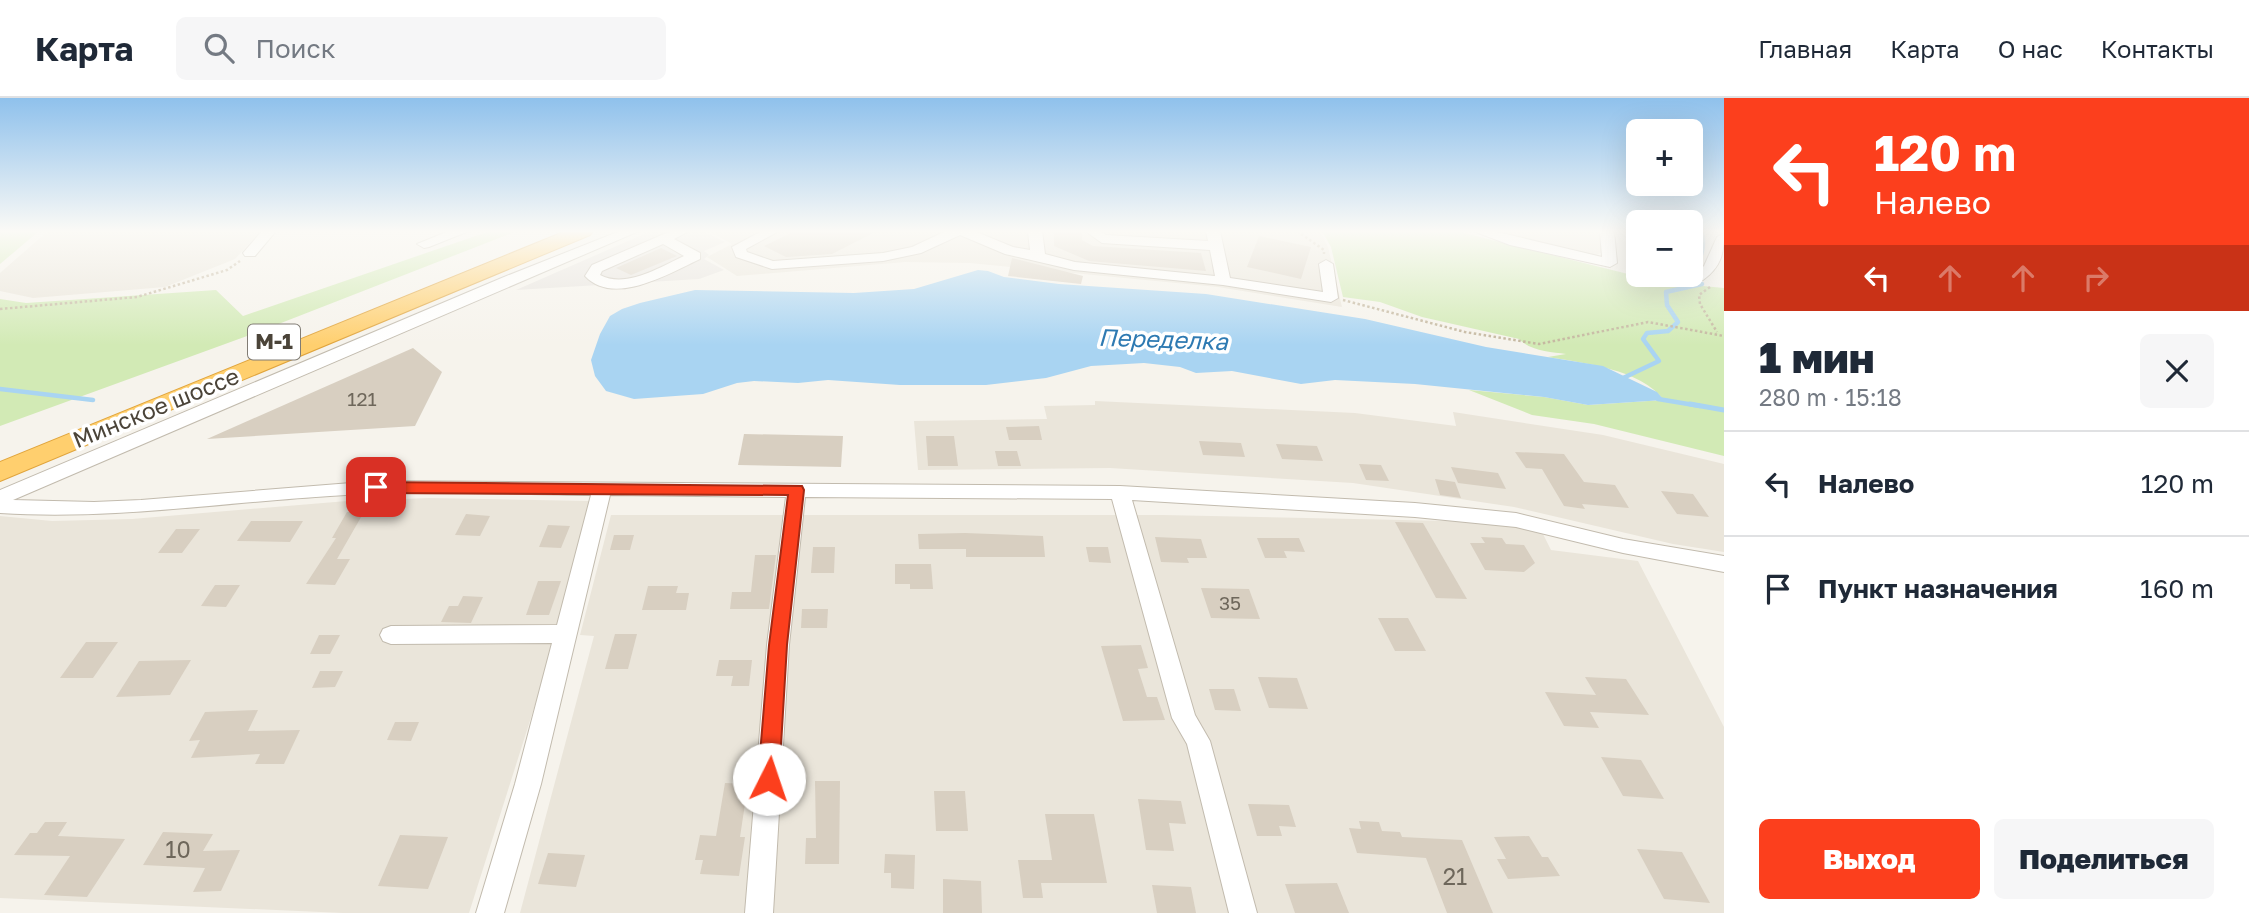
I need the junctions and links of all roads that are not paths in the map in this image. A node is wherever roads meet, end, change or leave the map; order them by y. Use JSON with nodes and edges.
{"nodes":[{"id":1,"x":455,"y":269,"type":"edge"},
{"id":2,"x":491,"y":269,"type":"edge"},
{"id":3,"x":538,"y":269,"type":"edge"},
{"id":4,"x":596,"y":269,"type":"edge"},
{"id":5,"x":667,"y":269,"type":"edge"},
{"id":6,"x":1098,"y":269,"type":"edge"},
{"id":7,"x":1221,"y":269,"type":"edge"},
{"id":8,"x":1327,"y":269,"type":"edge"},
{"id":9,"x":1223,"y":281,"type":"junction"},
{"id":10,"x":454,"y":303,"type":"junction"},
{"id":11,"x":406,"y":304,"type":"junction"},
{"id":12,"x":0,"y":453,"type":"edge"},
{"id":13,"x":0,"y":472,"type":"edge"},
{"id":14,"x":602,"y":488,"type":"junction"},
{"id":15,"x":796,"y":490,"type":"junction"},
{"id":16,"x":1120,"y":493,"type":"junction"},
{"id":17,"x":0,"y":498,"type":"edge"},
{"id":18,"x":0,"y":506,"type":"edge"},
{"id":19,"x":1724,"y":564,"type":"edge"},
{"id":20,"x":565,"y":634,"type":"junction"},
{"id":21,"x":391,"y":635,"type":"dead end"},
{"id":22,"x":490,"y":913,"type":"edge"},
{"id":23,"x":759,"y":913,"type":"edge"},
{"id":24,"x":1243,"y":913,"type":"edge"}],
"edges":[{"from":1,"to":12,"type":"highway","name":"Минское шоссе","number":"М-1"},
{"from":2,"to":11,"type":"highway","name":"Минское шоссе","number":"М-1"},
{"from":3,"to":10,"type":"street"},
{"from":4,"to":5,"type":"street"},
{"from":6,"to":9,"type":"street"},
{"from":7,"to":9,"type":"street"},
{"from":8,"to":9,"type":"street"},
{"from":10,"to":11,"type":"street"},
{"from":10,"to":17,"type":"street"},
{"from":11,"to":13,"type":"highway","name":"Минское шоссе","number":"М-1"},
{"from":14,"to":15,"type":"street"},
{"from":14,"to":18,"type":"street"},
{"from":14,"to":20,"type":"street"},
{"from":15,"to":16,"type":"street"},
{"from":15,"to":23,"type":"street"},
{"from":16,"to":19,"type":"street"},
{"from":16,"to":24,"type":"street"},
{"from":20,"to":21,"type":"street"},
{"from":20,"to":22,"type":"street"}]}
